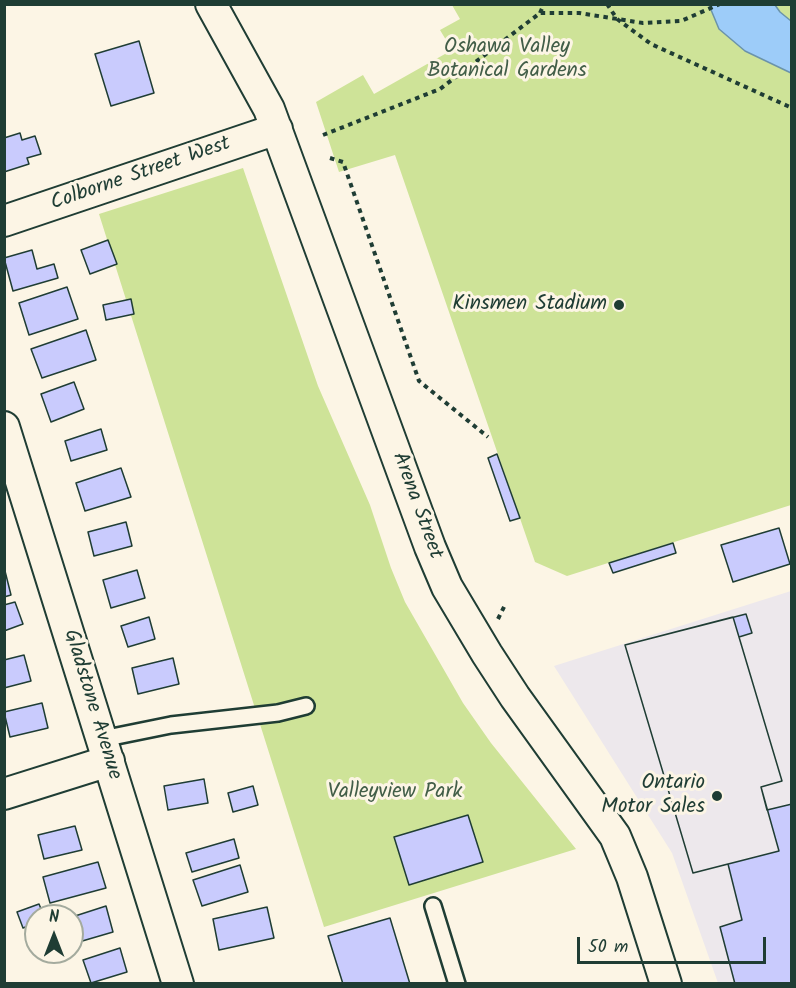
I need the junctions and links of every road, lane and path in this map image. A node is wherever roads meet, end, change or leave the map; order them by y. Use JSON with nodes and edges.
{"nodes":[{"id":1,"x":211,"y":4,"type":"edge"},
{"id":2,"x":544,"y":4,"type":"edge"},
{"id":3,"x":608,"y":4,"type":"edge"},
{"id":4,"x":720,"y":4,"type":"edge"},
{"id":5,"x":540,"y":13,"type":"junction"},
{"id":6,"x":617,"y":19,"type":"junction"},
{"id":7,"x":792,"y":108,"type":"edge"},
{"id":8,"x":277,"y":129,"type":"junction"},
{"id":9,"x":322,"y":135,"type":"dead end"},
{"id":10,"x":330,"y":158,"type":"dead end"},
{"id":11,"x":4,"y":221,"type":"edge"},
{"id":12,"x":4,"y":426,"type":"edge"},
{"id":13,"x":488,"y":437,"type":"dead end"},
{"id":14,"x":506,"y":603,"type":"dead end"},
{"id":15,"x":498,"y":619,"type":"dead end"},
{"id":16,"x":306,"y":706,"type":"dead end"},
{"id":17,"x":105,"y":750,"type":"junction"},
{"id":18,"x":4,"y":794,"type":"edge"},
{"id":19,"x":433,"y":906,"type":"dead end"},
{"id":20,"x":178,"y":984,"type":"edge"},
{"id":21,"x":457,"y":984,"type":"edge"},
{"id":22,"x":666,"y":984,"type":"edge"}],
"edges":[{"from":1,"to":8,"type":"street","name":"Arena Street"},
{"from":2,"to":5,"type":"path"},
{"from":3,"to":6,"type":"path"},
{"from":4,"to":6,"type":"path"},
{"from":5,"to":6,"type":"path"},
{"from":5,"to":9,"type":"path"},
{"from":6,"to":7,"type":"path"},
{"from":8,"to":11,"type":"street","name":"Colborne Street West"},
{"from":8,"to":22,"type":"street","name":"Arena Street"},
{"from":10,"to":13,"type":"path"},
{"from":12,"to":17,"type":"street","name":"Gladstone Avenue"},
{"from":14,"to":15,"type":"path"},
{"from":16,"to":17,"type":"lane"},
{"from":17,"to":18,"type":"street"},
{"from":17,"to":20,"type":"street","name":"Gladstone Avenue"},
{"from":19,"to":21,"type":"lane"}]}
